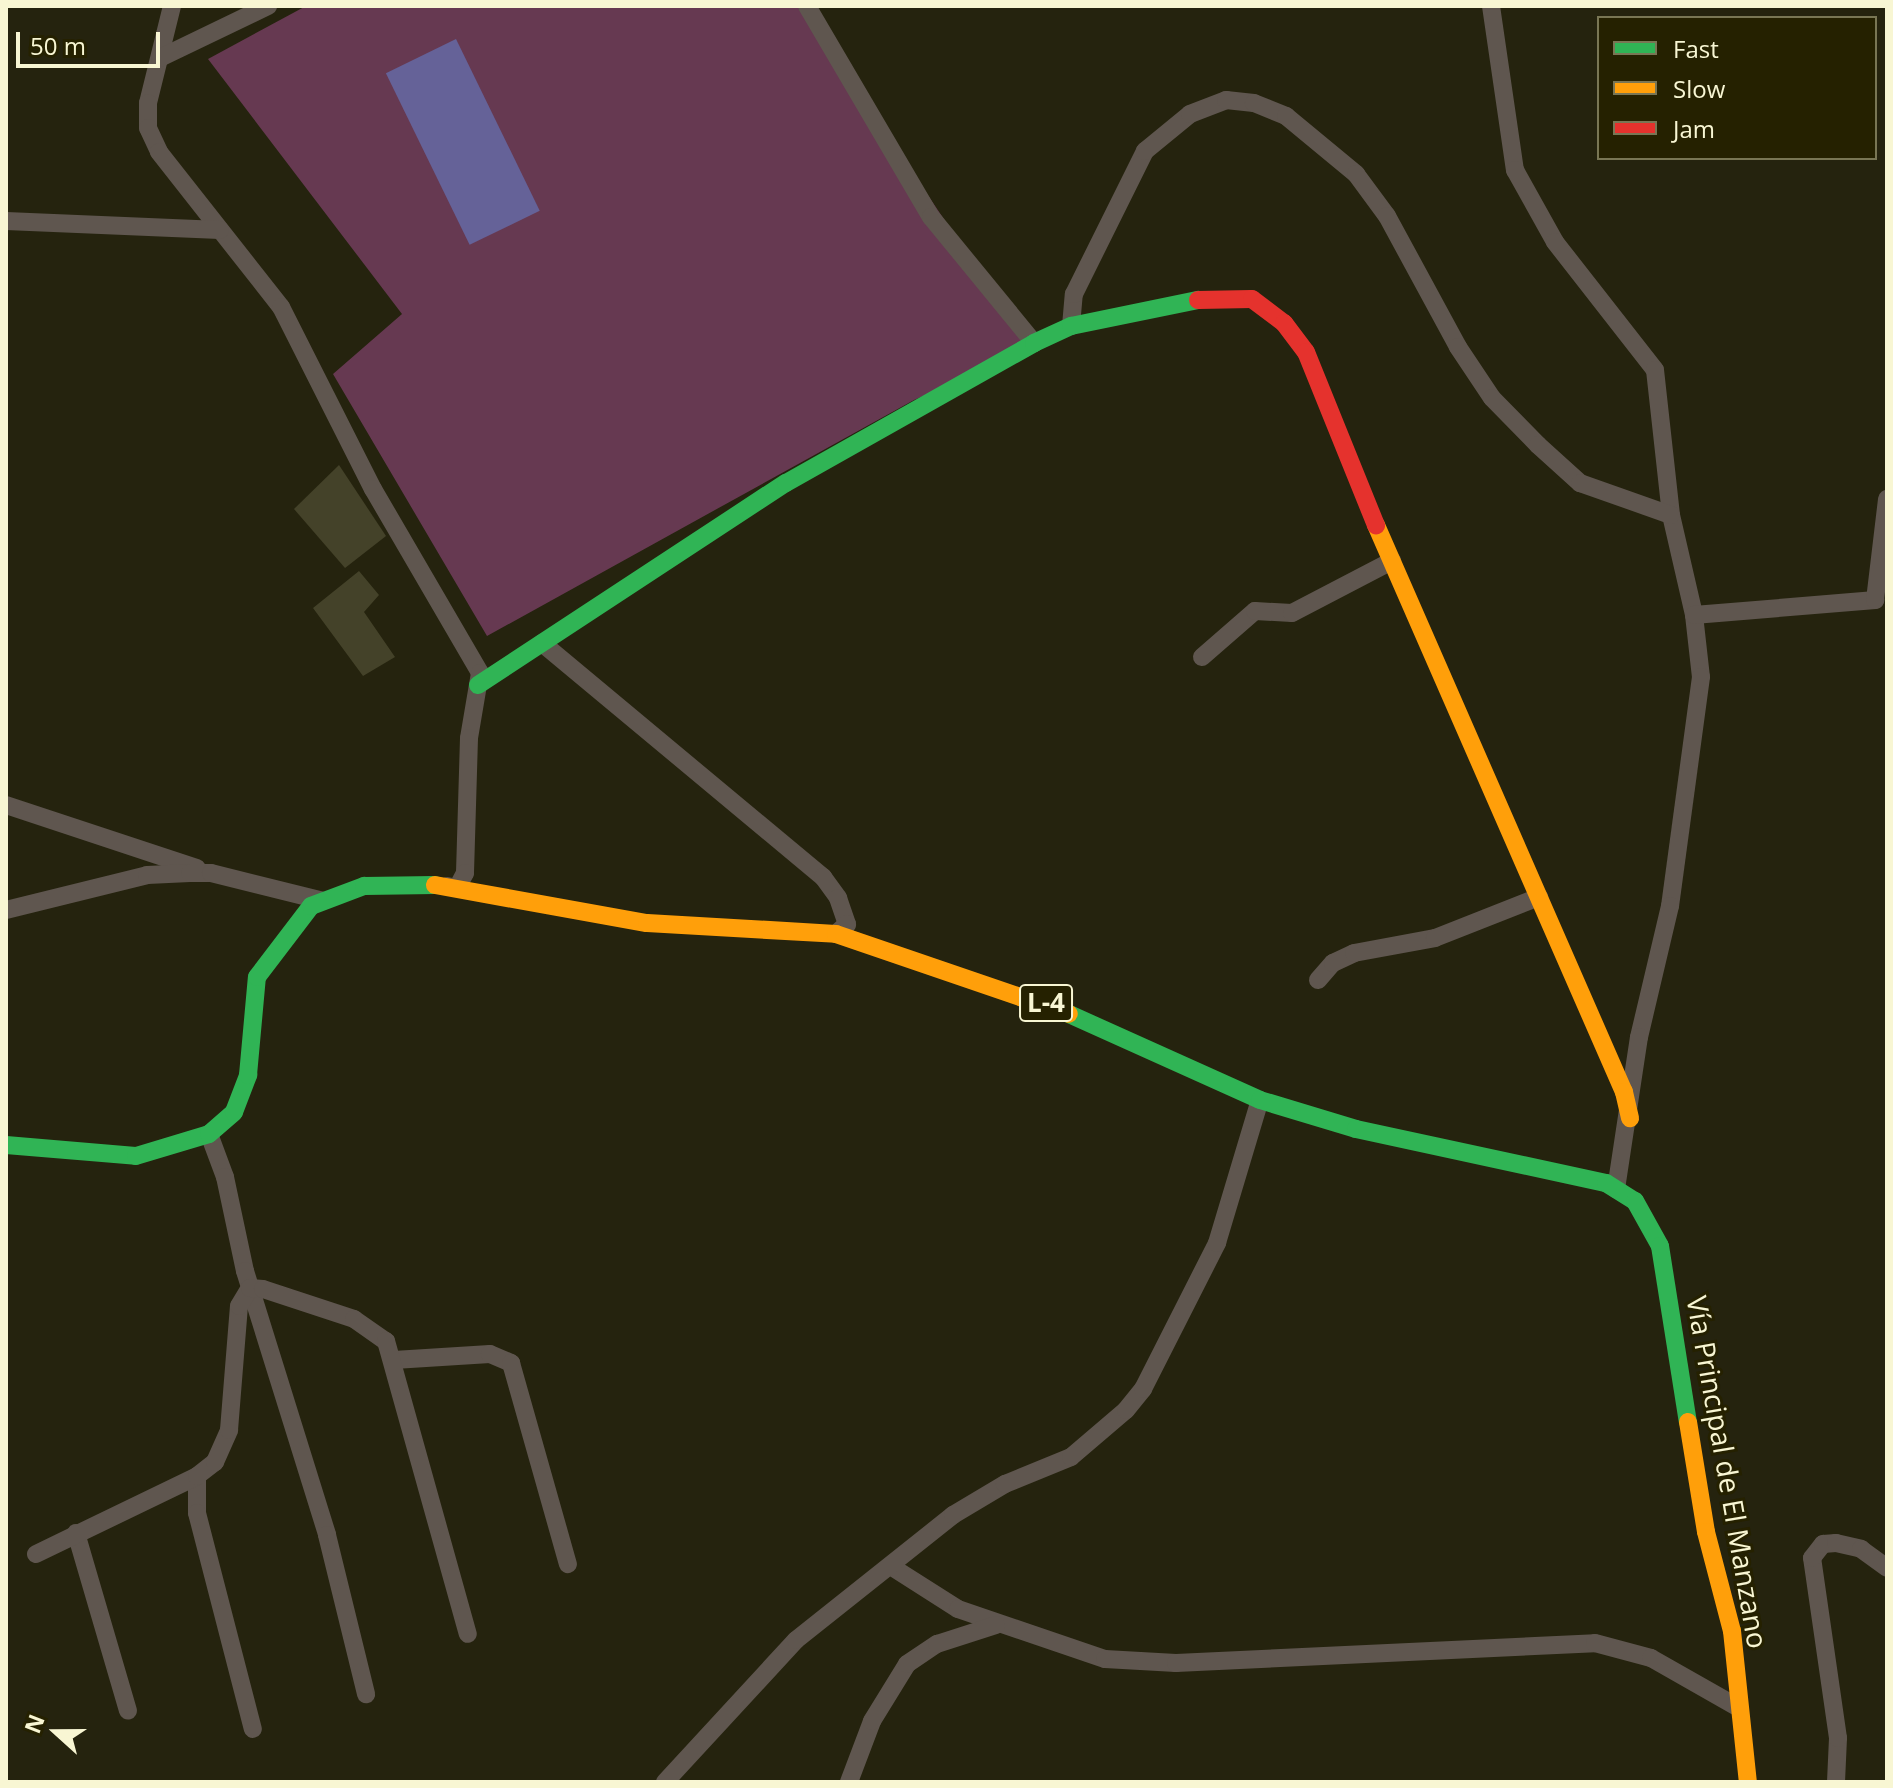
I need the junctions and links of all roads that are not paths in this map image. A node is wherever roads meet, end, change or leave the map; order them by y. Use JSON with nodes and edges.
{"nodes":[{"id":1,"x":172,"y":6,"type":"edge"},
{"id":2,"x":268,"y":6,"type":"edge"},
{"id":3,"x":807,"y":6,"type":"edge"},
{"id":4,"x":1491,"y":6,"type":"edge"},
{"id":5,"x":160,"y":58,"type":"junction"},
{"id":6,"x":6,"y":221,"type":"edge"},
{"id":7,"x":220,"y":230,"type":"junction"},
{"id":8,"x":1071,"y":326,"type":"junction"},
{"id":9,"x":1034,"y":343,"type":"junction"},
{"id":10,"x":1887,"y":499,"type":"edge"},
{"id":11,"x":1671,"y":515,"type":"junction"},
{"id":12,"x":1392,"y":561,"type":"junction"},
{"id":13,"x":1694,"y":615,"type":"junction"},
{"id":14,"x":542,"y":643,"type":"junction"},
{"id":15,"x":1202,"y":657,"type":"dead end"},
{"id":16,"x":478,"y":685,"type":"junction"},
{"id":17,"x":6,"y":805,"type":"edge"},
{"id":18,"x":211,"y":873,"type":"junction"},
{"id":19,"x":439,"y":885,"type":"junction"},
{"id":20,"x":1539,"y":897,"type":"junction"},
{"id":21,"x":324,"y":901,"type":"junction"},
{"id":22,"x":6,"y":910,"type":"edge"},
{"id":23,"x":836,"y":934,"type":"junction"},
{"id":24,"x":1318,"y":980,"type":"dead end"},
{"id":25,"x":1260,"y":1100,"type":"junction"},
{"id":26,"x":1630,"y":1118,"type":"junction"},
{"id":27,"x":209,"y":1134,"type":"junction"},
{"id":28,"x":6,"y":1145,"type":"edge"},
{"id":29,"x":1616,"y":1189,"type":"junction"},
{"id":30,"x":250,"y":1288,"type":"junction"},
{"id":31,"x":394,"y":1360,"type":"junction"},
{"id":32,"x":197,"y":1476,"type":"junction"},
{"id":33,"x":76,"y":1533,"type":"junction"},
{"id":34,"x":36,"y":1554,"type":"dead end"},
{"id":35,"x":568,"y":1564,"type":"dead end"},
{"id":36,"x":892,"y":1567,"type":"junction"},
{"id":37,"x":1887,"y":1568,"type":"edge"},
{"id":38,"x":996,"y":1625,"type":"junction"},
{"id":39,"x":468,"y":1634,"type":"dead end"},
{"id":40,"x":366,"y":1694,"type":"dead end"},
{"id":41,"x":1739,"y":1708,"type":"junction"},
{"id":42,"x":128,"y":1711,"type":"dead end"},
{"id":43,"x":253,"y":1729,"type":"dead end"},
{"id":44,"x":665,"y":1782,"type":"edge"},
{"id":45,"x":849,"y":1782,"type":"edge"},
{"id":46,"x":1748,"y":1782,"type":"edge"},
{"id":47,"x":1836,"y":1782,"type":"edge"}],
"edges":[{"from":1,"to":5,"type":"street"},
{"from":2,"to":5,"type":"street"},
{"from":3,"to":9,"type":"street"},
{"from":4,"to":11,"type":"street"},
{"from":5,"to":7,"type":"street"},
{"from":6,"to":7,"type":"street"},
{"from":7,"to":16,"type":"street"},
{"from":8,"to":9,"type":"main road"},
{"from":8,"to":11,"type":"street"},
{"from":8,"to":12,"type":"main road"},
{"from":9,"to":14,"type":"main road"},
{"from":10,"to":13,"type":"street"},
{"from":11,"to":13,"type":"street"},
{"from":12,"to":15,"type":"street"},
{"from":12,"to":20,"type":"main road"},
{"from":13,"to":26,"type":"street"},
{"from":14,"to":16,"type":"main road"},
{"from":14,"to":23,"type":"street"},
{"from":16,"to":19,"type":"street"},
{"from":17,"to":18,"type":"street"},
{"from":18,"to":21,"type":"street"},
{"from":18,"to":22,"type":"street"},
{"from":19,"to":21,"type":"main road","name":"Vía Principal de El Manzano","number":"L-4"},
{"from":19,"to":23,"type":"main road","name":"Vía Principal de El Manzano","number":"L-4"},
{"from":20,"to":24,"type":"street"},
{"from":20,"to":26,"type":"main road"},
{"from":21,"to":27,"type":"main road","name":"Vía Principal de El Manzano","number":"L-4"},
{"from":23,"to":25,"type":"main road","name":"Vía Principal de El Manzano","number":"L-4"},
{"from":25,"to":29,"type":"main road","name":"Vía Principal de El Manzano","number":"L-4"},
{"from":25,"to":36,"type":"street"},
{"from":26,"to":29,"type":"street"},
{"from":27,"to":28,"type":"main road","name":"Vía Principal de El Manzano","number":"L-4"},
{"from":27,"to":30,"type":"street"},
{"from":29,"to":41,"type":"main road","name":"Vía Principal de El Manzano","number":"L-4"},
{"from":30,"to":31,"type":"street"},
{"from":30,"to":32,"type":"street"},
{"from":30,"to":40,"type":"street"},
{"from":31,"to":35,"type":"street"},
{"from":31,"to":39,"type":"street"},
{"from":32,"to":33,"type":"street"},
{"from":32,"to":43,"type":"street"},
{"from":33,"to":34,"type":"street"},
{"from":33,"to":42,"type":"street"},
{"from":36,"to":38,"type":"street"},
{"from":36,"to":44,"type":"street"},
{"from":37,"to":47,"type":"street"},
{"from":38,"to":41,"type":"street"},
{"from":38,"to":45,"type":"street"},
{"from":41,"to":46,"type":"main road","name":"Vía Principal de El Manzano","number":"L-4"}]}
